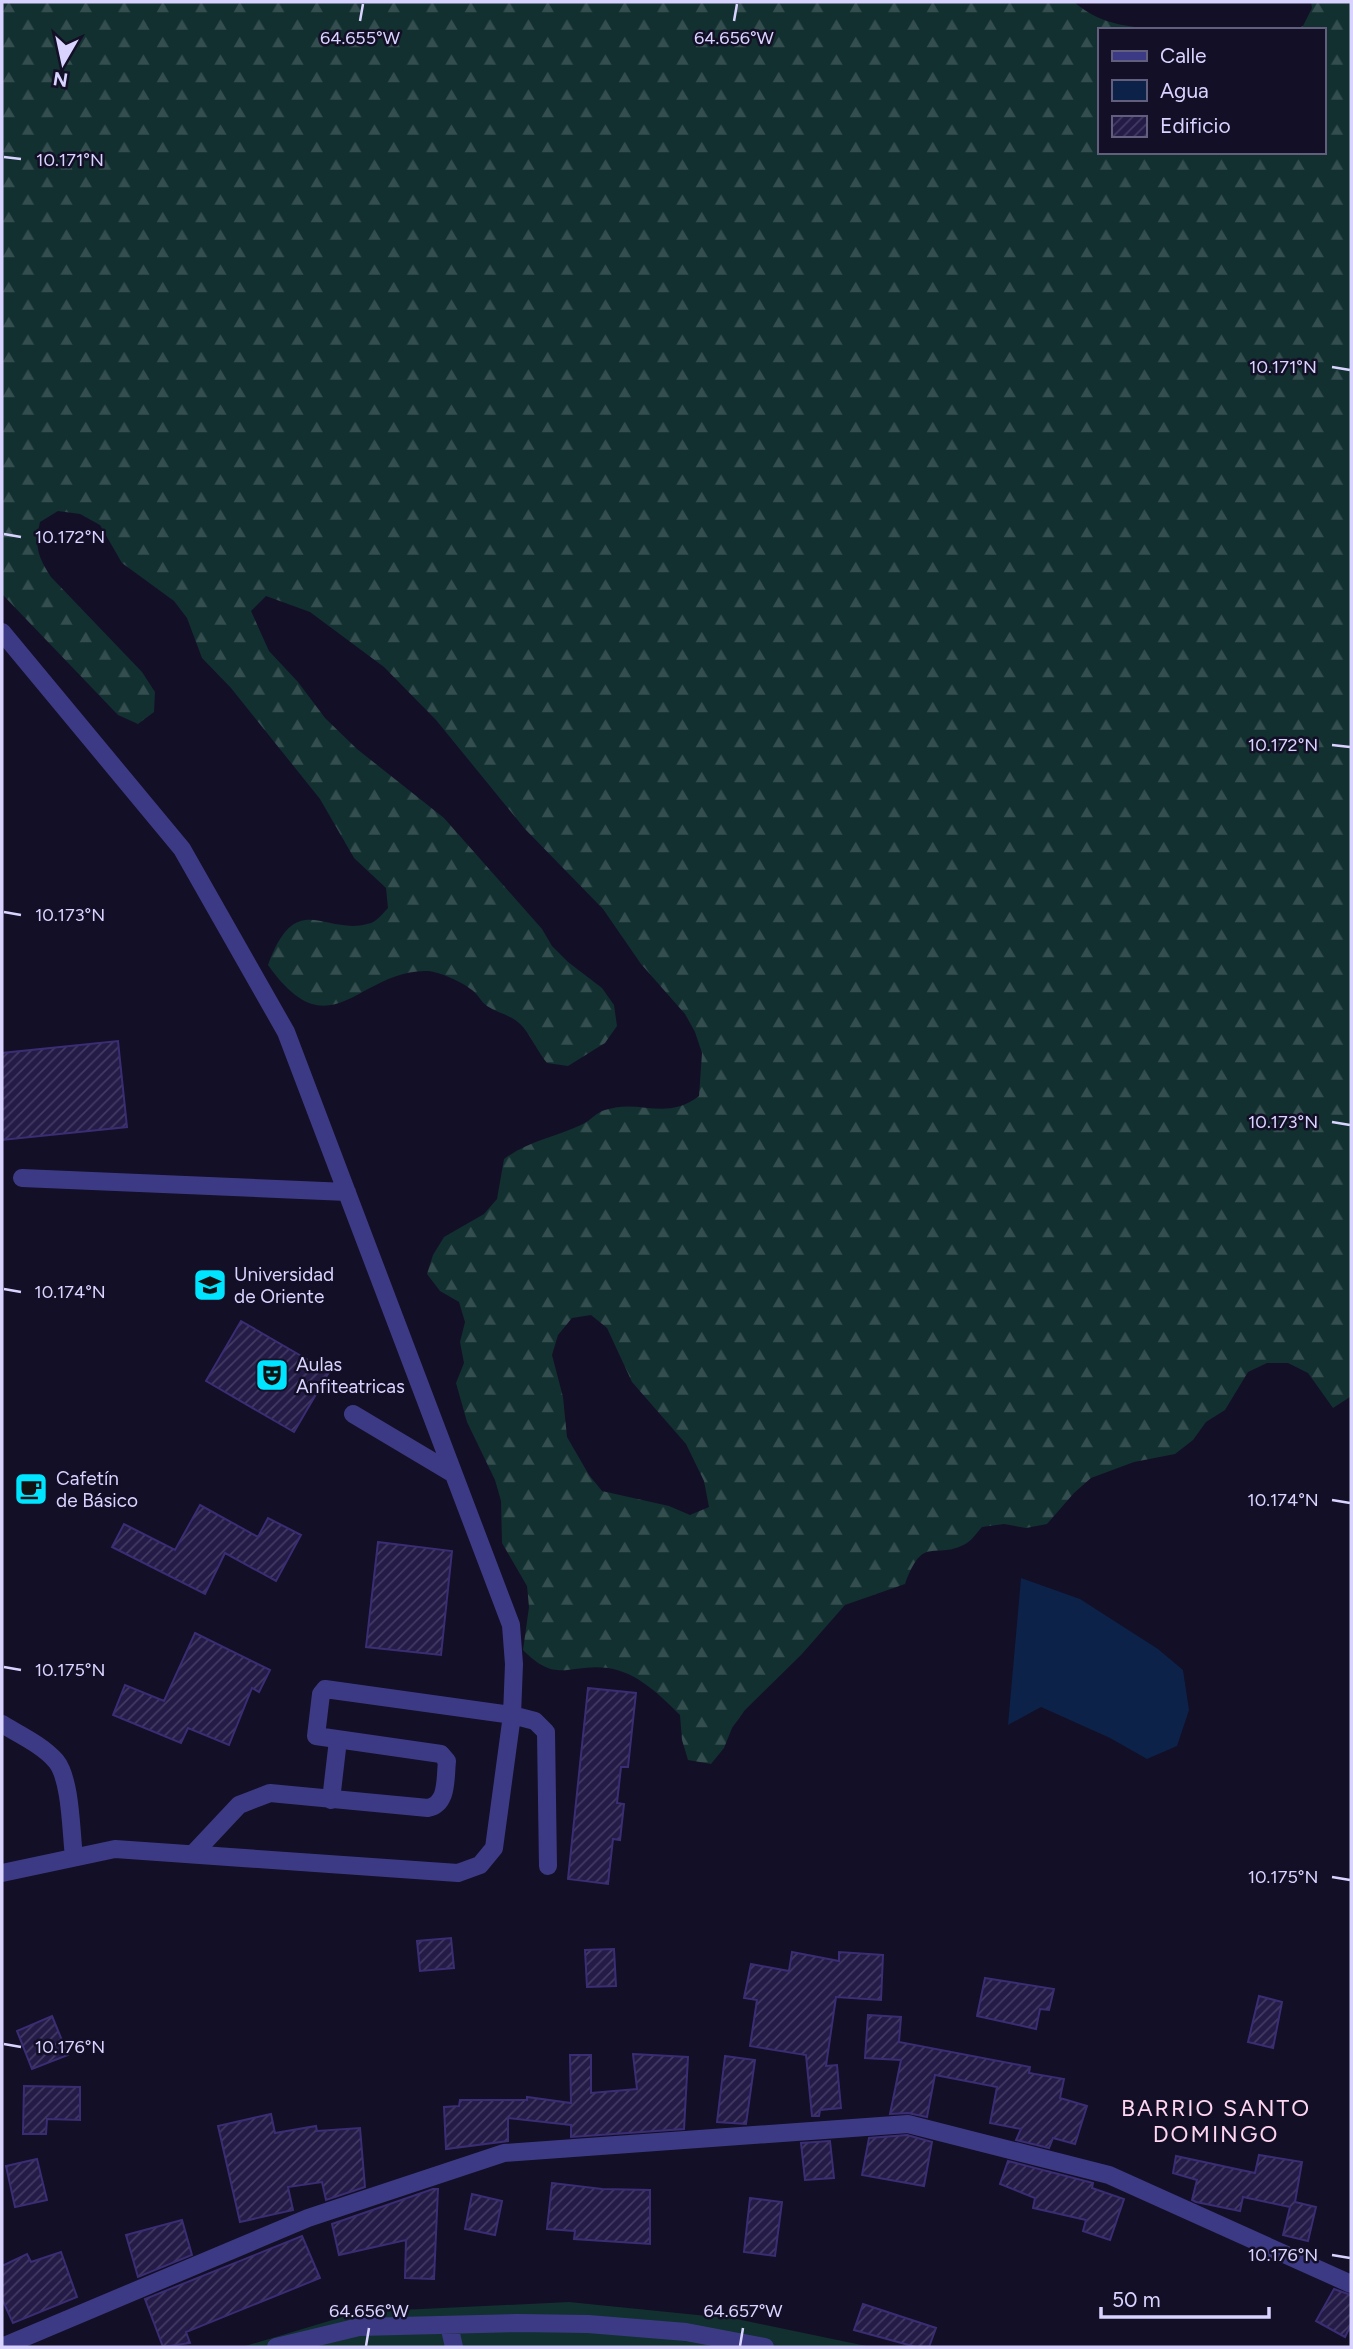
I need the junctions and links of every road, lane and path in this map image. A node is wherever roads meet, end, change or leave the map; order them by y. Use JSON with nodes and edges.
{"nodes":[{"id":1,"x":2,"y":632,"type":"edge"},
{"id":2,"x":22,"y":1178,"type":"dead end"},
{"id":3,"x":347,"y":1192,"type":"junction"},
{"id":4,"x":353,"y":1414,"type":"dead end"},
{"id":5,"x":452,"y":1473,"type":"junction"},
{"id":6,"x":512,"y":1715,"type":"junction"},
{"id":7,"x":2,"y":1724,"type":"edge"},
{"id":8,"x":338,"y":1740,"type":"junction"},
{"id":9,"x":331,"y":1800,"type":"junction"},
{"id":10,"x":193,"y":1854,"type":"junction"},
{"id":11,"x":74,"y":1857,"type":"junction"},
{"id":12,"x":548,"y":1866,"type":"dead end"},
{"id":13,"x":2,"y":1872,"type":"edge"},
{"id":14,"x":1351,"y":2284,"type":"edge"},
{"id":15,"x":449,"y":2325,"type":"junction"},
{"id":16,"x":2,"y":2347,"type":"edge"},
{"id":17,"x":276,"y":2347,"type":"edge"},
{"id":18,"x":454,"y":2347,"type":"edge"},
{"id":19,"x":765,"y":2347,"type":"edge"}],
"edges":[{"from":1,"to":3,"type":"street"},
{"from":2,"to":3,"type":"street"},
{"from":3,"to":5,"type":"street"},
{"from":4,"to":5,"type":"street"},
{"from":5,"to":6,"type":"street"},
{"from":6,"to":8,"type":"street"},
{"from":6,"to":10,"type":"street"},
{"from":6,"to":12,"type":"street"},
{"from":7,"to":11,"type":"street"},
{"from":8,"to":9,"type":"street"},
{"from":8,"to":9,"type":"street"},
{"from":9,"to":10,"type":"street"},
{"from":10,"to":11,"type":"street"},
{"from":11,"to":13,"type":"street"},
{"from":14,"to":16,"type":"street"},
{"from":15,"to":17,"type":"street"},
{"from":15,"to":18,"type":"street"},
{"from":15,"to":19,"type":"street"}]}
